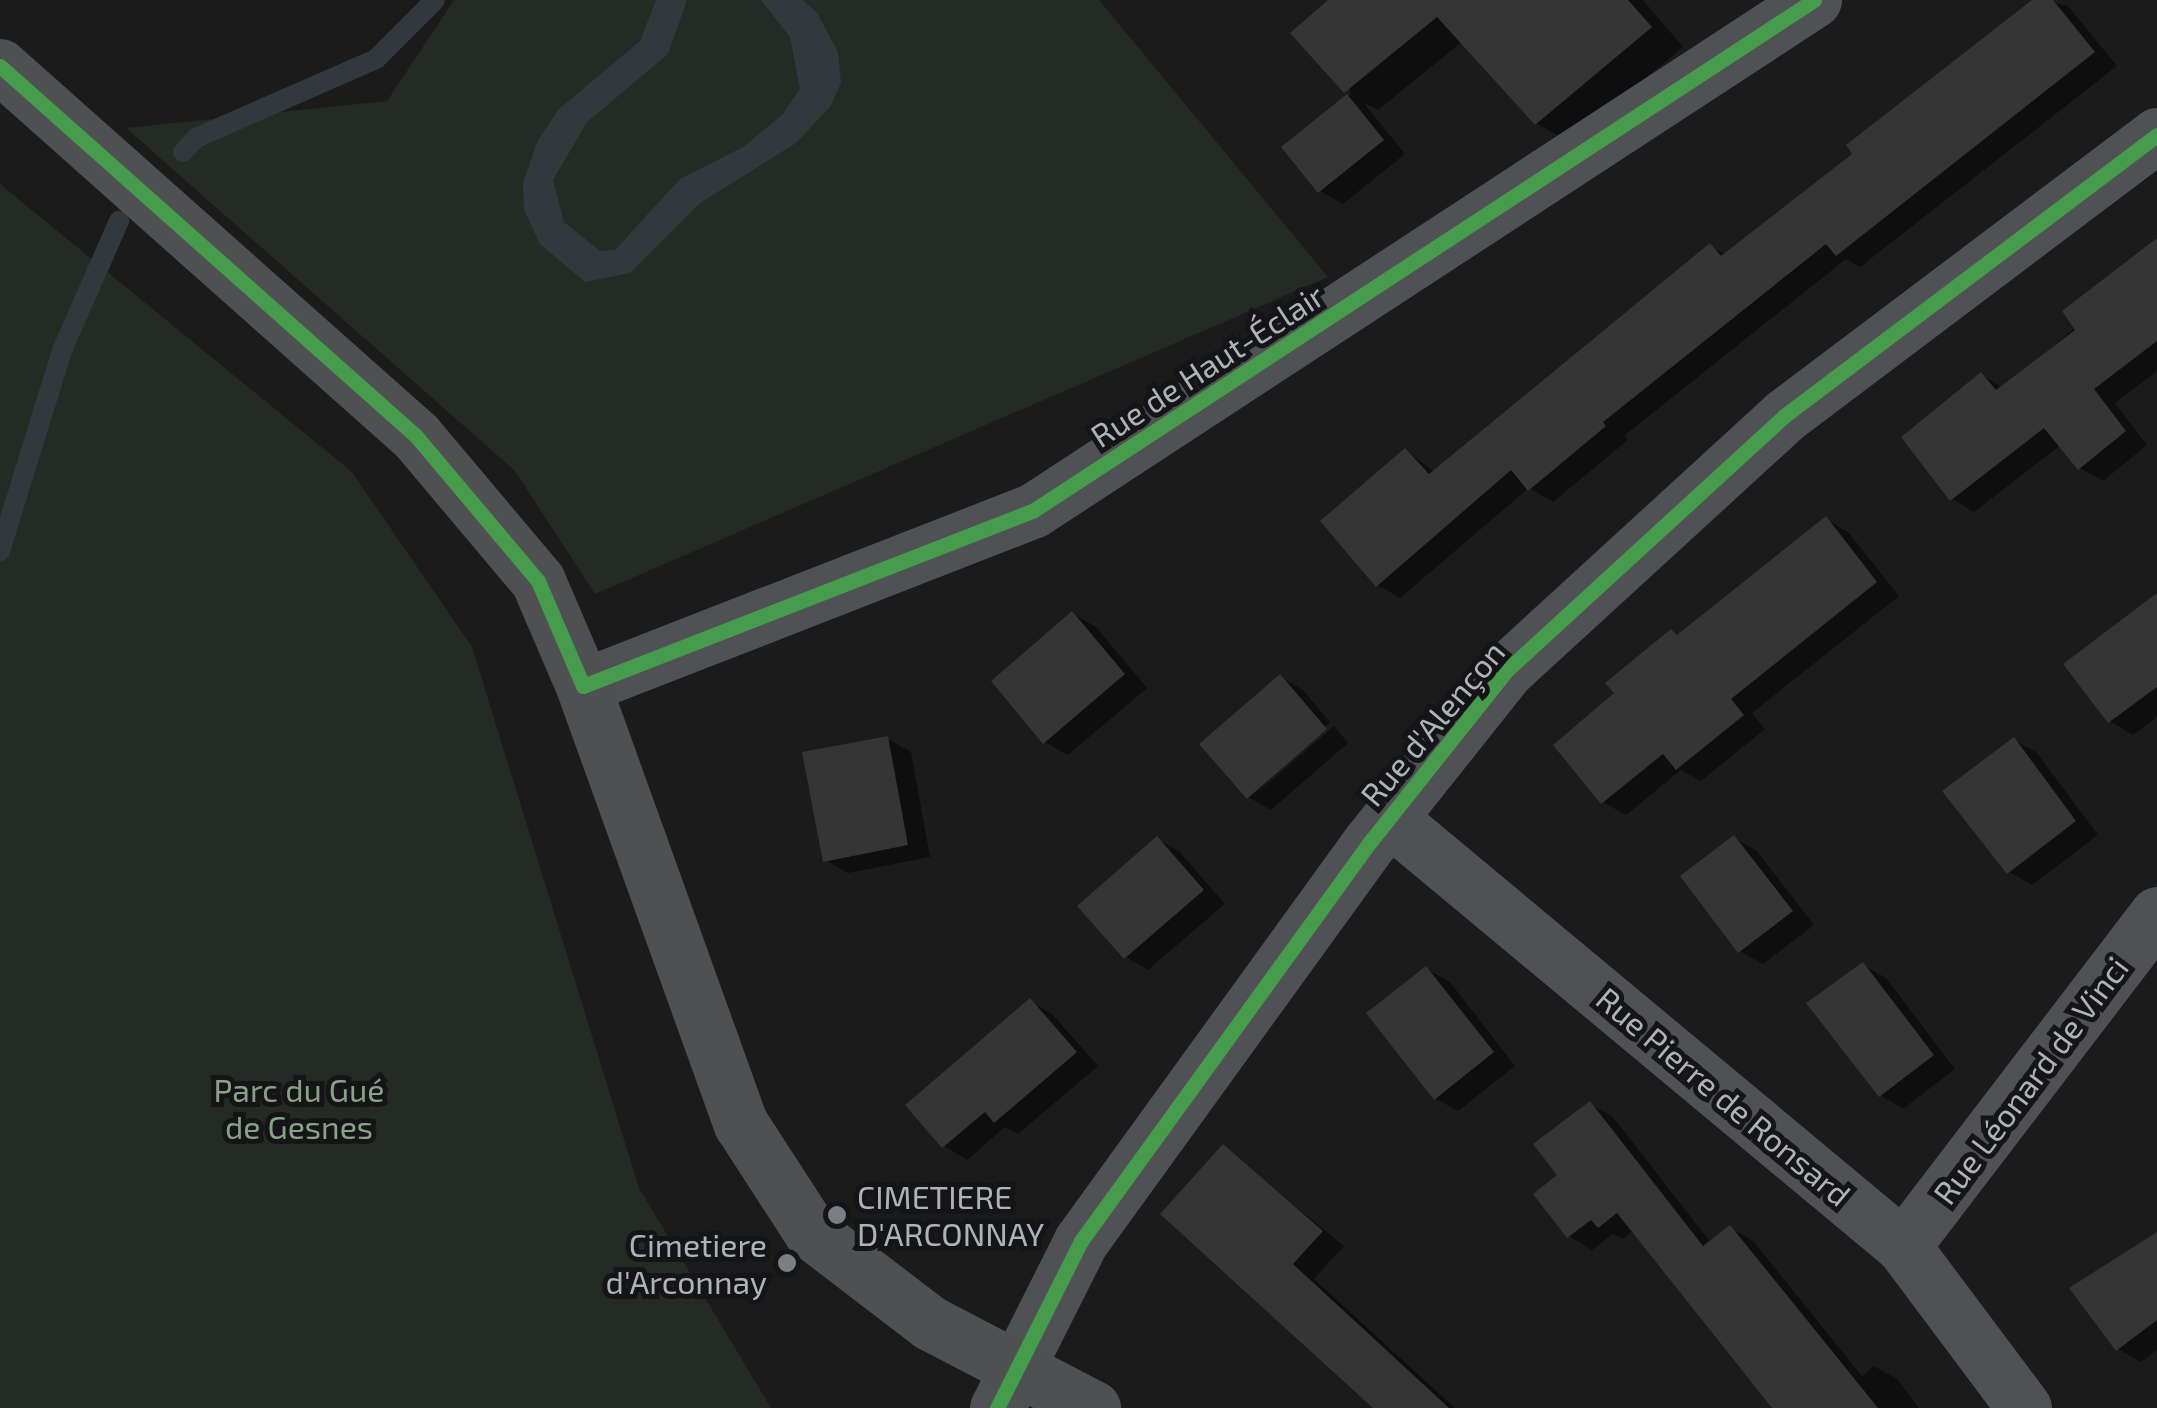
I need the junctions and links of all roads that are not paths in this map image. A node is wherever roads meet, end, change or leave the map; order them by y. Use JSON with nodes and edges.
{"nodes":[{"id":1,"x":1814,"y":0,"type":"edge"},
{"id":2,"x":1746,"y":18,"type":"edge"},
{"id":3,"x":0,"y":66,"type":"edge"},
{"id":4,"x":2157,"y":136,"type":"edge"},
{"id":5,"x":583,"y":686,"type":"junction"},
{"id":6,"x":1389,"y":818,"type":"junction"},
{"id":7,"x":2157,"y":914,"type":"edge"},
{"id":8,"x":1902,"y":1246,"type":"junction"},
{"id":9,"x":1008,"y":1388,"type":"edge"},
{"id":10,"x":1093,"y":1408,"type":"edge"},
{"id":11,"x":2024,"y":1408,"type":"edge"}],
"edges":[{"from":1,"to":2,"type":"street","name":"Rue de Haut-Éclair"},
{"from":2,"to":5,"type":"street","name":"Rue de Haut-Éclair"},
{"from":3,"to":5,"type":"street"},
{"from":4,"to":6,"type":"street","name":"Rue d'Alençon"},
{"from":5,"to":9,"type":"street"},
{"from":6,"to":8,"type":"street","name":"Rue Pierre de Ronsard"},
{"from":6,"to":9,"type":"street","name":"Rue d'Alençon"},
{"from":7,"to":8,"type":"street","name":"Rue Léonard de Vinci"},
{"from":8,"to":11,"type":"street","name":"Rue Pierre de Ronsard"},
{"from":9,"to":10,"type":"street"}]}
